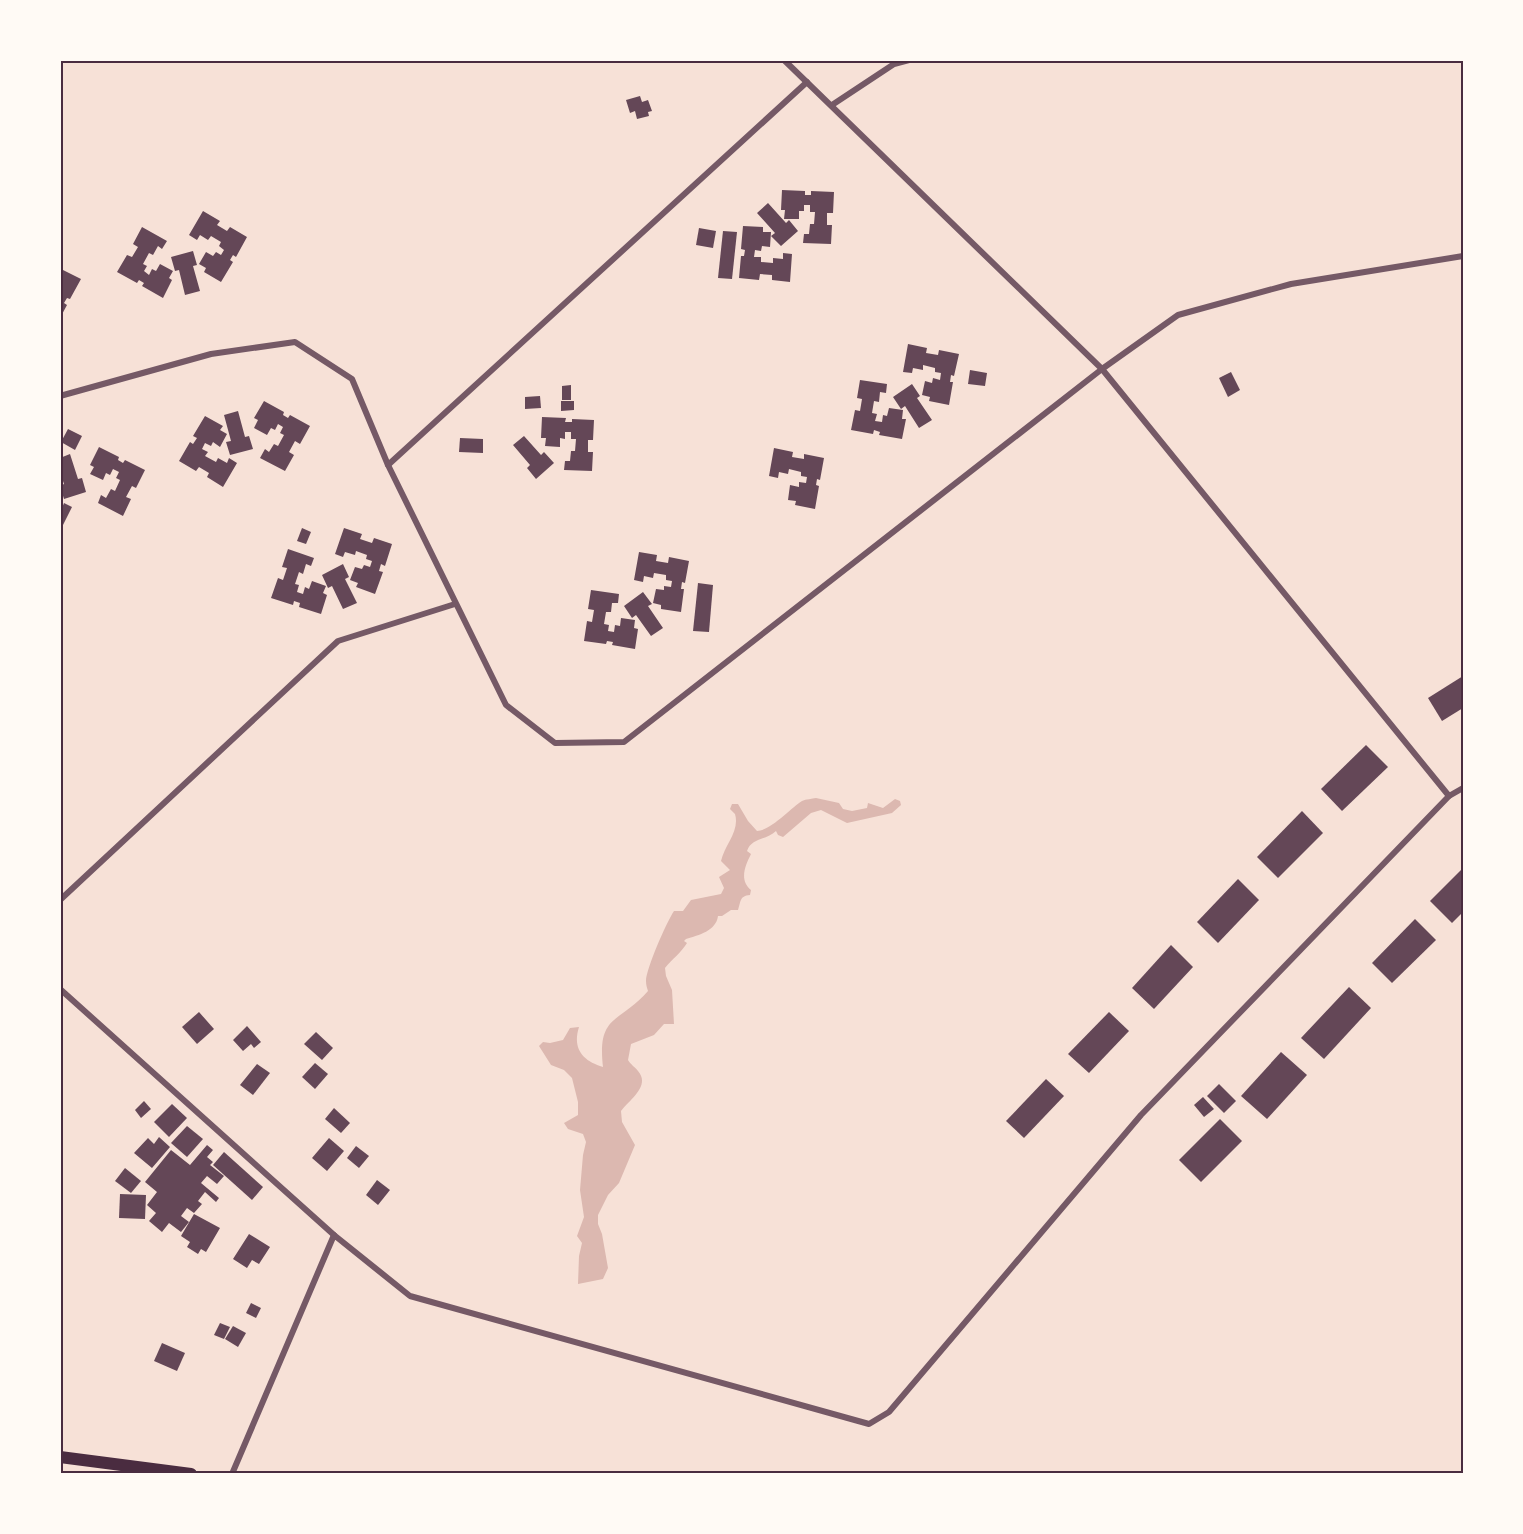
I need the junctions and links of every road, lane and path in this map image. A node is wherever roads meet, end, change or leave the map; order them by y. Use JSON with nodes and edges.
{"nodes":[{"id":1,"x":784,"y":60,"type":"edge"},
{"id":2,"x":909,"y":60,"type":"edge"},
{"id":3,"x":807,"y":82,"type":"junction"},
{"id":4,"x":832,"y":105,"type":"junction"},
{"id":5,"x":1463,"y":256,"type":"edge"},
{"id":6,"x":1102,"y":369,"type":"junction"},
{"id":7,"x":60,"y":396,"type":"edge"},
{"id":8,"x":388,"y":465,"type":"junction"},
{"id":9,"x":455,"y":604,"type":"junction"},
{"id":10,"x":1463,"y":788,"type":"edge"},
{"id":11,"x":1449,"y":796,"type":"junction"},
{"id":12,"x":60,"y":900,"type":"edge"},
{"id":13,"x":60,"y":989,"type":"edge"},
{"id":14,"x":334,"y":1235,"type":"junction"},
{"id":15,"x":60,"y":1457,"type":"edge"},
{"id":16,"x":191,"y":1474,"type":"edge"},
{"id":17,"x":232,"y":1474,"type":"edge"}],
"edges":[{"from":1,"to":3,"type":"street"},
{"from":2,"to":4,"type":"street"},
{"from":3,"to":4,"type":"street"},
{"from":3,"to":8,"type":"street"},
{"from":4,"to":6,"type":"street"},
{"from":5,"to":6,"type":"street"},
{"from":6,"to":9,"type":"street"},
{"from":6,"to":11,"type":"street"},
{"from":7,"to":8,"type":"street"},
{"from":8,"to":9,"type":"street"},
{"from":9,"to":12,"type":"street"},
{"from":10,"to":11,"type":"street"},
{"from":11,"to":14,"type":"street"},
{"from":13,"to":14,"type":"street"},
{"from":14,"to":17,"type":"street"},
{"from":15,"to":16,"type":"main road"}]}
